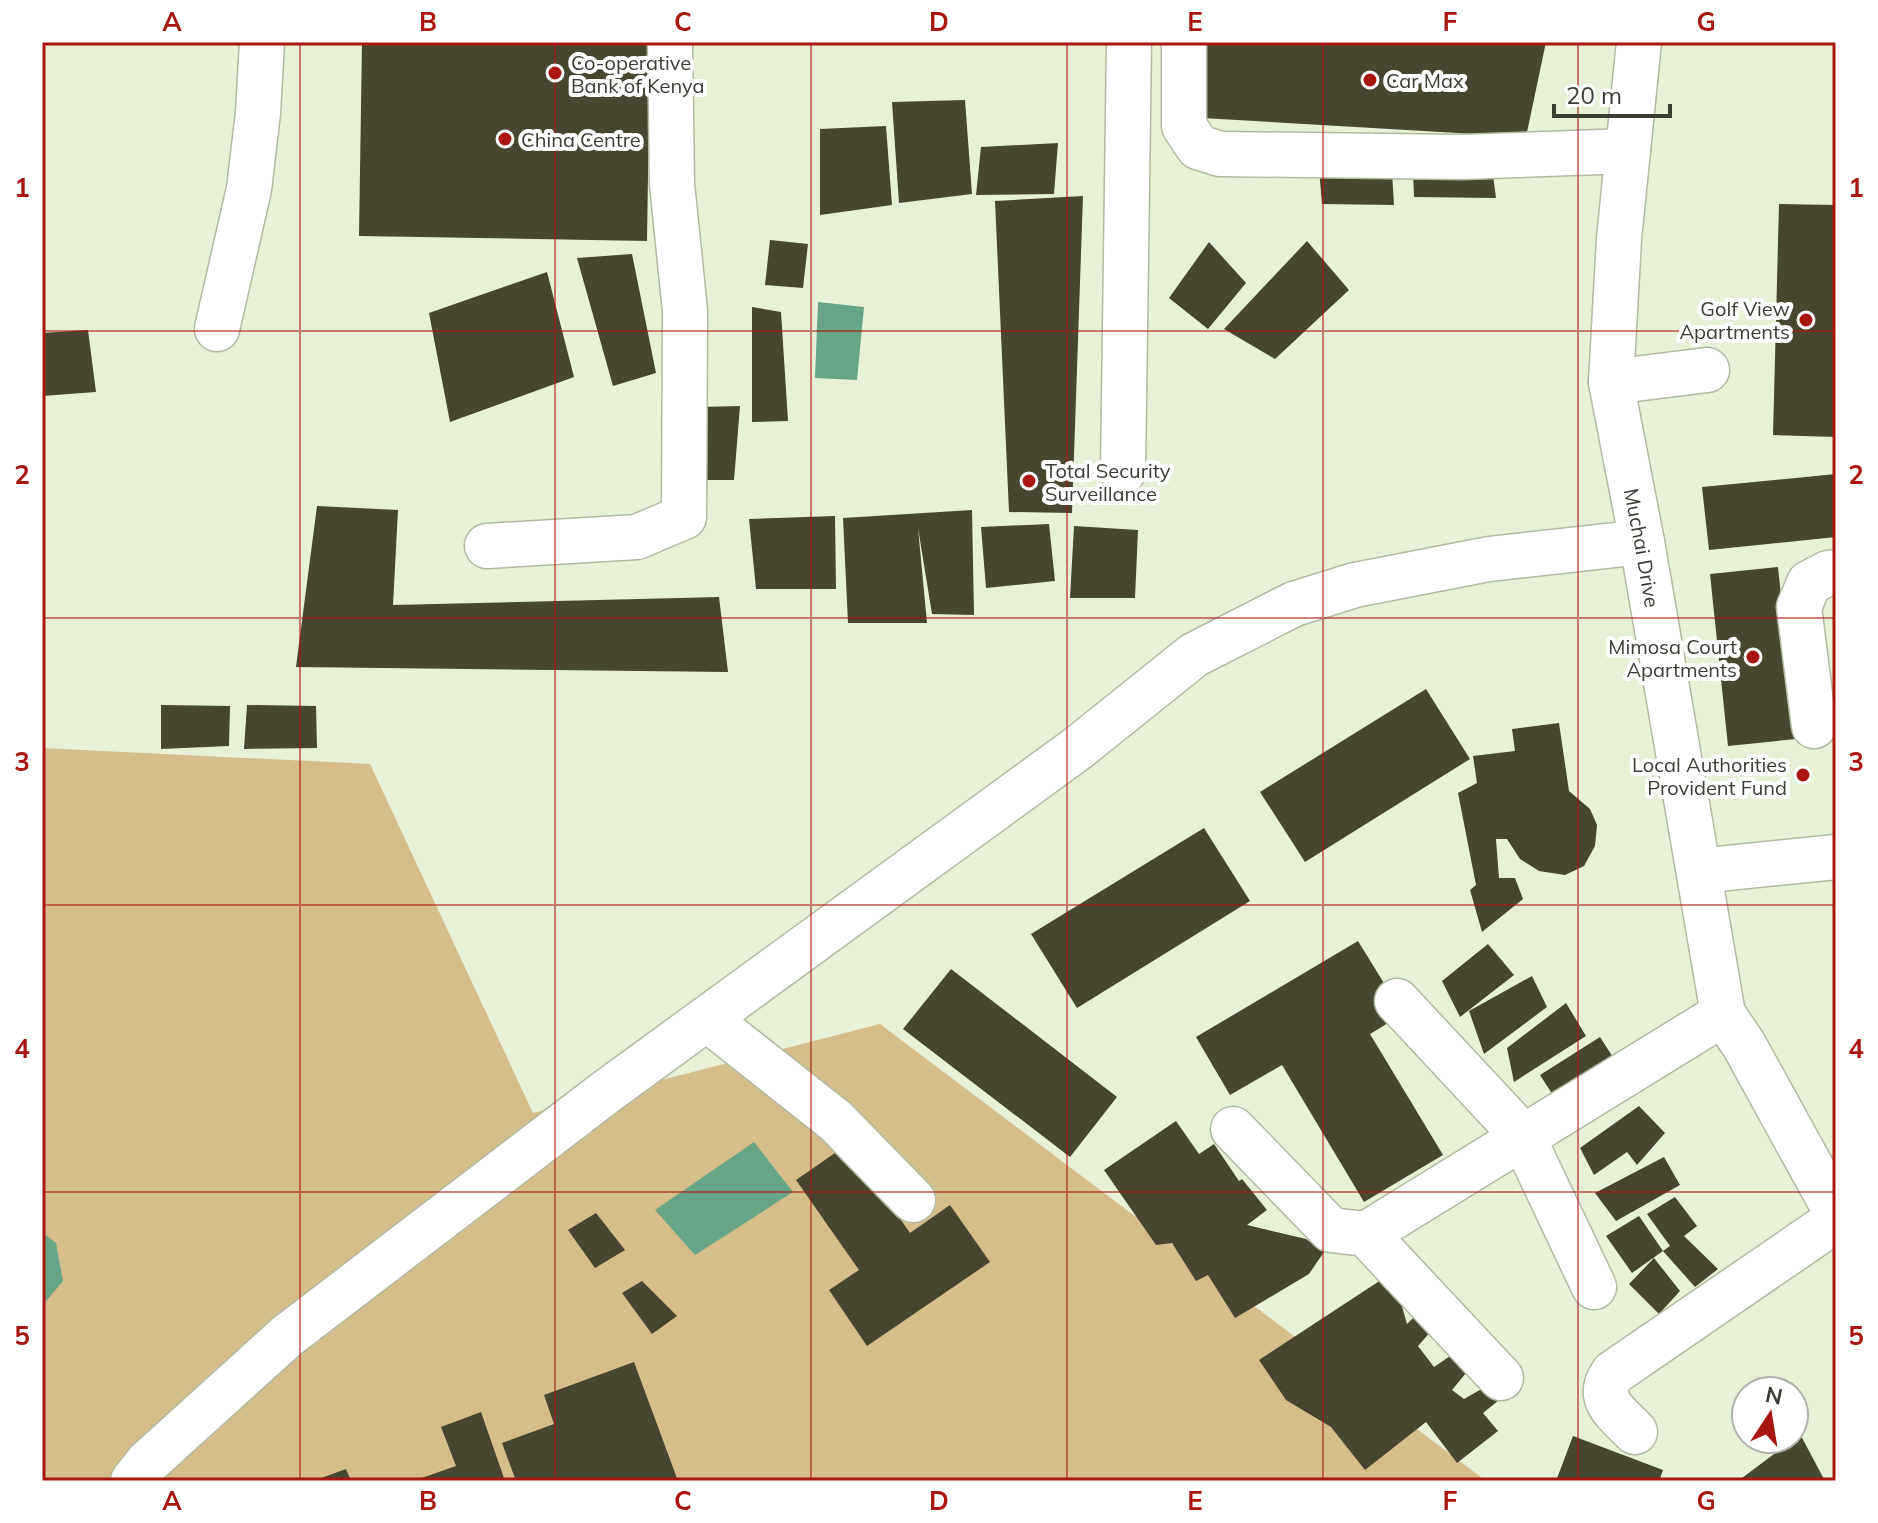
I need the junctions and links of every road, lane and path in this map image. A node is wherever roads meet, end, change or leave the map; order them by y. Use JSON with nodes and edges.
{"nodes":[{"id":1,"x":262,"y":42,"type":"edge"},
{"id":2,"x":670,"y":42,"type":"edge"},
{"id":3,"x":1129,"y":42,"type":"edge"},
{"id":4,"x":1184,"y":42,"type":"edge"},
{"id":5,"x":1639,"y":42,"type":"edge"},
{"id":6,"x":1628,"y":151,"type":"junction"},
{"id":7,"x":217,"y":329,"type":"dead end"},
{"id":8,"x":1707,"y":370,"type":"dead end"},
{"id":9,"x":1611,"y":382,"type":"junction"},
{"id":10,"x":1123,"y":472,"type":"dead end"},
{"id":11,"x":1642,"y":542,"type":"junction"},
{"id":12,"x":487,"y":546,"type":"dead end"},
{"id":13,"x":1836,"y":572,"type":"edge"},
{"id":14,"x":1814,"y":726,"type":"dead end"},
{"id":15,"x":1836,"y":857,"type":"edge"},
{"id":16,"x":1699,"y":871,"type":"junction"},
{"id":17,"x":1397,"y":1001,"type":"dead end"},
{"id":18,"x":1723,"y":1014,"type":"junction"},
{"id":19,"x":707,"y":1019,"type":"junction"},
{"id":20,"x":1233,"y":1129,"type":"dead end"},
{"id":21,"x":1522,"y":1135,"type":"junction"},
{"id":22,"x":913,"y":1200,"type":"dead end"},
{"id":23,"x":1836,"y":1212,"type":"edge"},
{"id":24,"x":1836,"y":1220,"type":"edge"},
{"id":25,"x":1366,"y":1234,"type":"junction"},
{"id":26,"x":1594,"y":1287,"type":"dead end"},
{"id":27,"x":1501,"y":1378,"type":"dead end"},
{"id":28,"x":1635,"y":1432,"type":"dead end"},
{"id":29,"x":133,"y":1481,"type":"edge"}],
"edges":[{"from":1,"to":7,"type":"street"},
{"from":2,"to":12,"type":"street"},
{"from":3,"to":10,"type":"street"},
{"from":4,"to":6,"type":"street"},
{"from":5,"to":6,"type":"street","name":"Muchai Drive"},
{"from":6,"to":9,"type":"street","name":"Muchai Drive"},
{"from":8,"to":9,"type":"street"},
{"from":9,"to":11,"type":"street","name":"Muchai Drive"},
{"from":11,"to":16,"type":"street","name":"Muchai Drive"},
{"from":11,"to":19,"type":"street"},
{"from":13,"to":14,"type":"street"},
{"from":15,"to":16,"type":"street"},
{"from":16,"to":18,"type":"street","name":"Muchai Drive"},
{"from":17,"to":21,"type":"street"},
{"from":18,"to":21,"type":"street"},
{"from":18,"to":23,"type":"street","name":"Muchai Drive"},
{"from":19,"to":22,"type":"street"},
{"from":19,"to":29,"type":"street"},
{"from":20,"to":25,"type":"street"},
{"from":21,"to":25,"type":"street"},
{"from":21,"to":26,"type":"street"},
{"from":24,"to":28,"type":"street"},
{"from":25,"to":27,"type":"street"}]}
